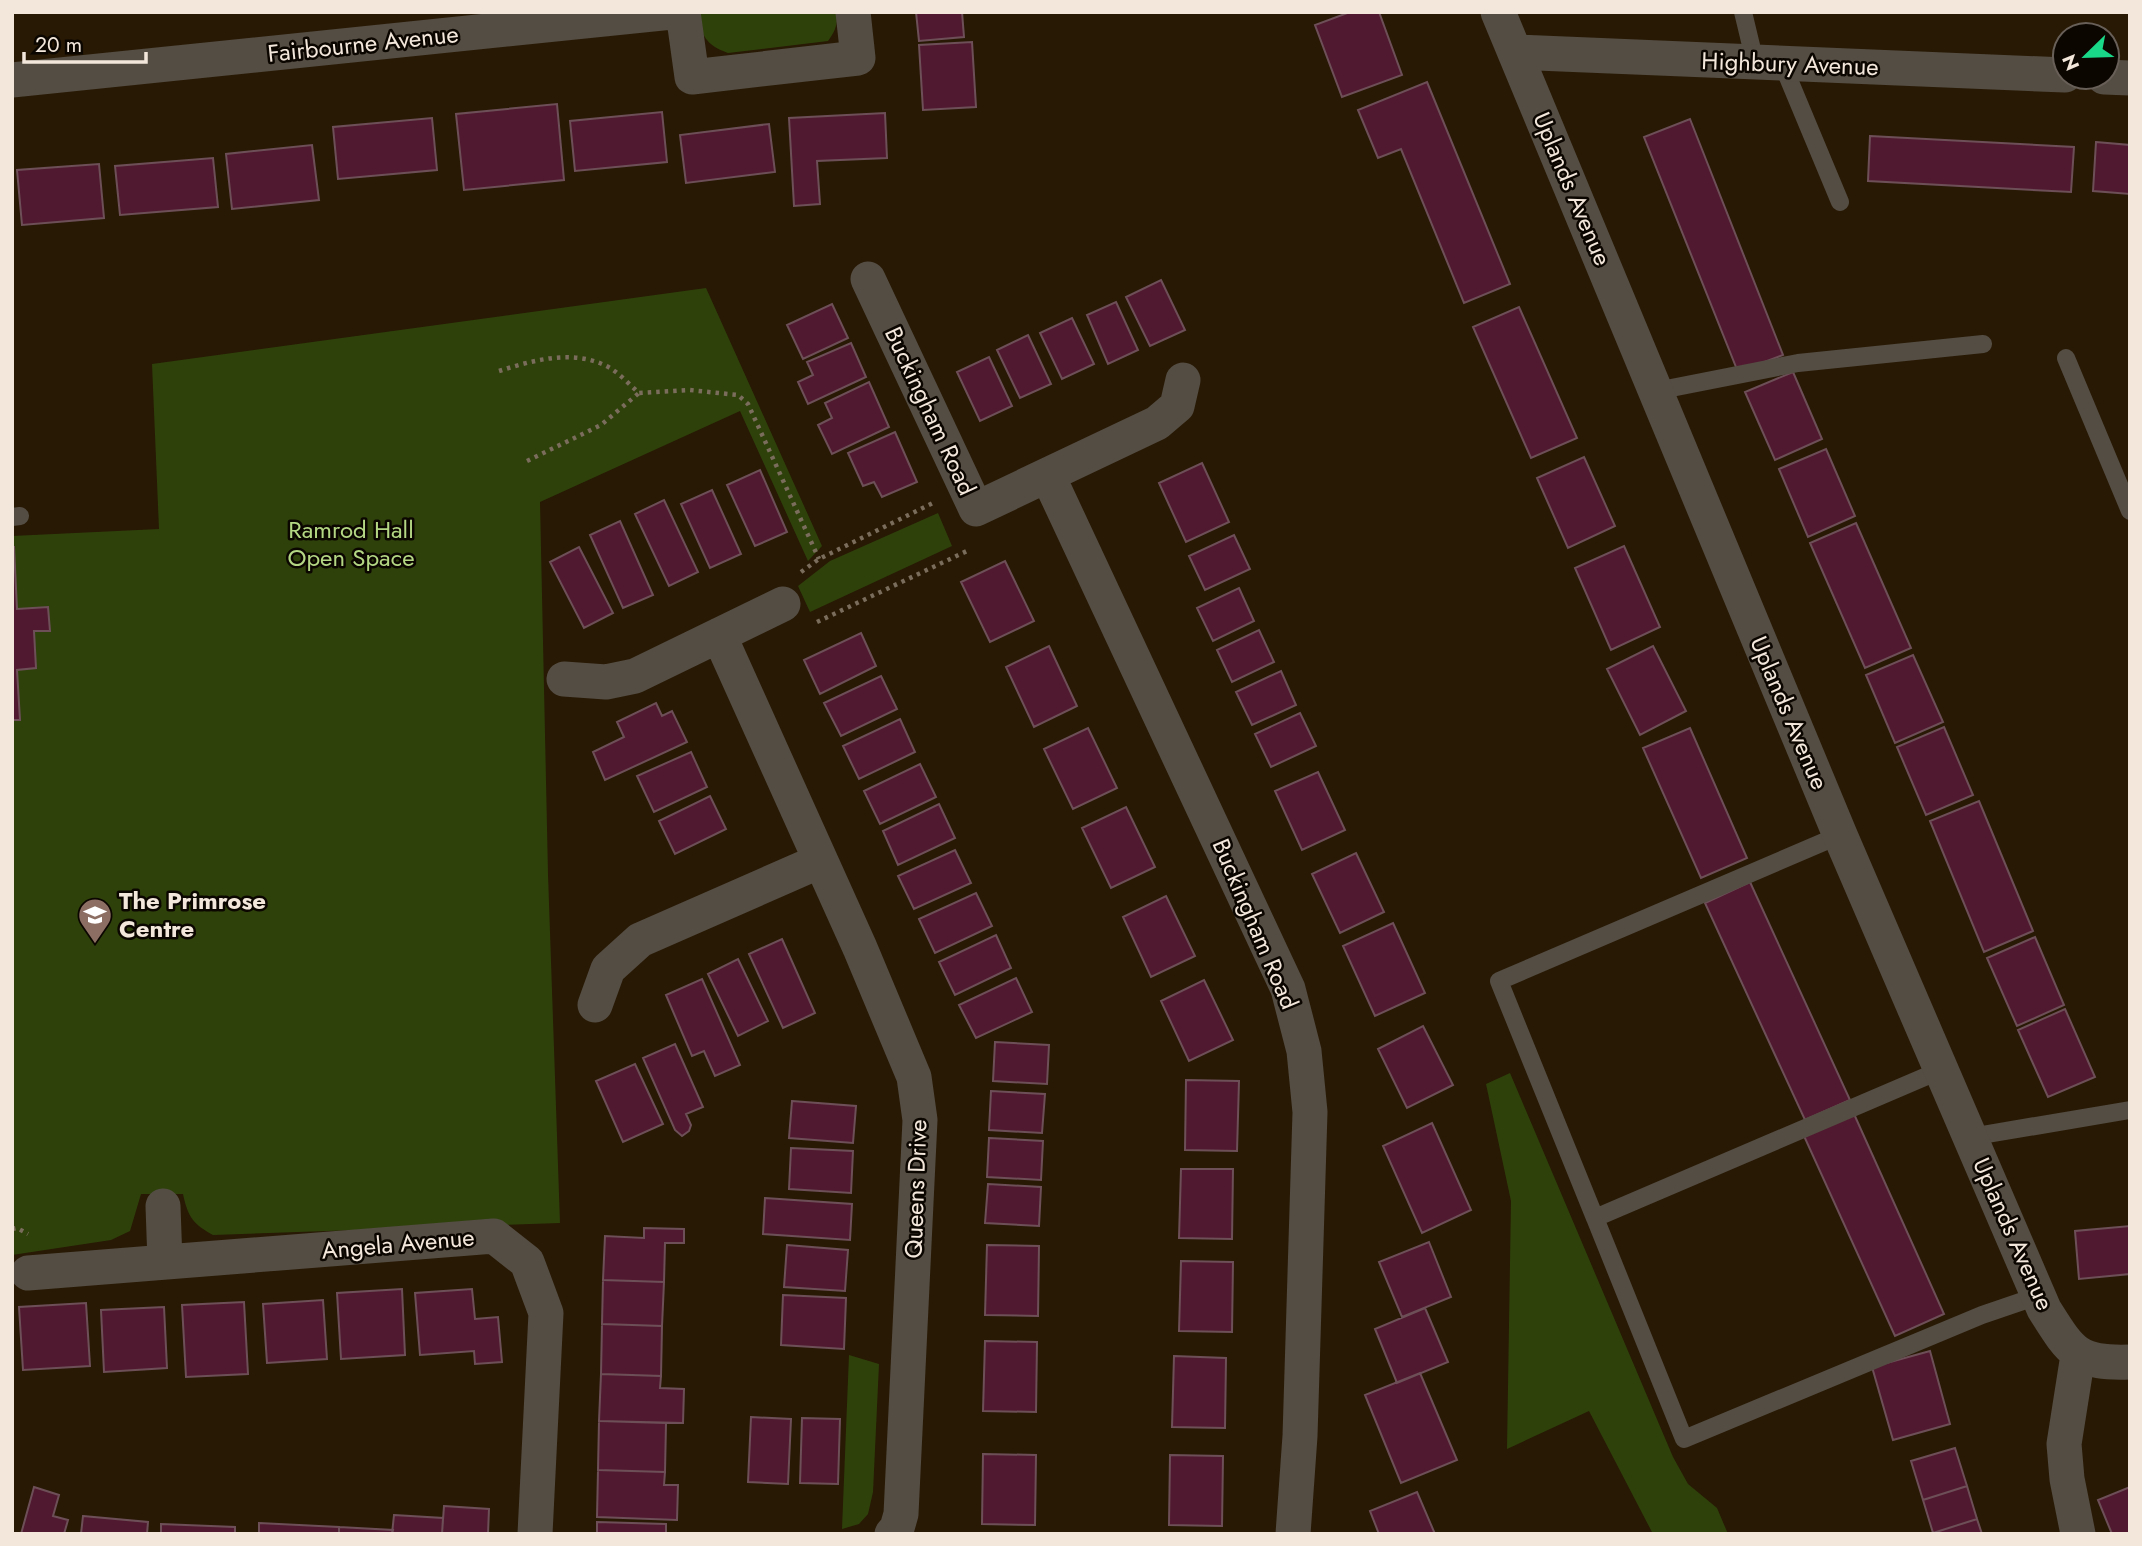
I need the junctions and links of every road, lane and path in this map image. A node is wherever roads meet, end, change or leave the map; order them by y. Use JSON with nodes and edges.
{"nodes":[{"id":1,"x":672,"y":12,"type":"edge"},
{"id":2,"x":683,"y":12,"type":"edge"},
{"id":3,"x":853,"y":12,"type":"edge"},
{"id":4,"x":1498,"y":12,"type":"edge"},
{"id":5,"x":1743,"y":12,"type":"edge"},
{"id":6,"x":1515,"y":52,"type":"junction"},
{"id":7,"x":1768,"y":63,"type":"junction"},
{"id":8,"x":2051,"y":74,"type":"edge"},
{"id":9,"x":12,"y":80,"type":"edge"},
{"id":10,"x":1840,"y":202,"type":"dead end"},
{"id":11,"x":869,"y":279,"type":"dead end"},
{"id":12,"x":1983,"y":344,"type":"dead end"},
{"id":13,"x":2066,"y":358,"type":"dead end"},
{"id":14,"x":499,"y":371,"type":"dead end"},
{"id":15,"x":1183,"y":380,"type":"dead end"},
{"id":16,"x":1656,"y":391,"type":"junction"},
{"id":17,"x":639,"y":393,"type":"junction"},
{"id":18,"x":527,"y":461,"type":"dead end"},
{"id":19,"x":1048,"y":476,"type":"junction"},
{"id":20,"x":933,"y":503,"type":"dead end"},
{"id":21,"x":2130,"y":511,"type":"edge"},
{"id":22,"x":967,"y":551,"type":"dead end"},
{"id":23,"x":819,"y":559,"type":"junction"},
{"id":24,"x":800,"y":573,"type":"dead end"},
{"id":25,"x":783,"y":604,"type":"dead end"},
{"id":26,"x":816,"y":623,"type":"dead end"},
{"id":27,"x":719,"y":635,"type":"junction"},
{"id":28,"x":564,"y":679,"type":"dead end"},
{"id":29,"x":1840,"y":835,"type":"junction"},
{"id":30,"x":820,"y":861,"type":"junction"},
{"id":31,"x":595,"y":1005,"type":"dead end"},
{"id":32,"x":1941,"y":1070,"type":"junction"},
{"id":33,"x":2130,"y":1110,"type":"edge"},
{"id":34,"x":1970,"y":1137,"type":"junction"},
{"id":35,"x":163,"y":1206,"type":"dead end"},
{"id":36,"x":1595,"y":1218,"type":"junction"},
{"id":37,"x":165,"y":1262,"type":"junction"},
{"id":38,"x":29,"y":1273,"type":"dead end"},
{"id":39,"x":2038,"y":1296,"type":"junction"},
{"id":40,"x":2078,"y":1355,"type":"junction"},
{"id":41,"x":2130,"y":1362,"type":"edge"},
{"id":42,"x":535,"y":1534,"type":"edge"},
{"id":43,"x":892,"y":1534,"type":"edge"},
{"id":44,"x":1293,"y":1534,"type":"edge"},
{"id":45,"x":2078,"y":1534,"type":"edge"}],
"edges":[{"from":1,"to":9,"type":"street","name":"Fairbourne Avenue"},
{"from":2,"to":3,"type":"street"},
{"from":4,"to":6,"type":"street","name":"Uplands Avenue"},
{"from":5,"to":7,"type":"lane"},
{"from":6,"to":7,"type":"street","name":"Highbury Avenue"},
{"from":6,"to":16,"type":"street","name":"Uplands Avenue"},
{"from":7,"to":8,"type":"street","name":"Highbury Avenue"},
{"from":7,"to":10,"type":"lane"},
{"from":11,"to":19,"type":"street","name":"Buckingham Road"},
{"from":12,"to":16,"type":"lane"},
{"from":13,"to":21,"type":"lane"},
{"from":14,"to":17,"type":"path"},
{"from":15,"to":19,"type":"street","name":"Buckingham Road"},
{"from":16,"to":29,"type":"street","name":"Uplands Avenue"},
{"from":17,"to":18,"type":"path"},
{"from":17,"to":23,"type":"path"},
{"from":19,"to":44,"type":"street","name":"Buckingham Road"},
{"from":20,"to":23,"type":"path"},
{"from":22,"to":26,"type":"path"},
{"from":23,"to":24,"type":"path"},
{"from":25,"to":27,"type":"street"},
{"from":27,"to":28,"type":"street"},
{"from":27,"to":30,"type":"street","name":"Queens Drive"},
{"from":29,"to":32,"type":"street","name":"Uplands Avenue"},
{"from":29,"to":36,"type":"lane"},
{"from":30,"to":31,"type":"street"},
{"from":30,"to":43,"type":"street","name":"Queens Drive"},
{"from":32,"to":34,"type":"street","name":"Uplands Avenue"},
{"from":32,"to":36,"type":"lane"},
{"from":33,"to":34,"type":"lane"},
{"from":34,"to":39,"type":"street","name":"Uplands Avenue"},
{"from":35,"to":37,"type":"street"},
{"from":36,"to":39,"type":"lane"},
{"from":37,"to":38,"type":"street","name":"Angela Avenue"},
{"from":37,"to":42,"type":"street","name":"Angela Avenue"},
{"from":39,"to":40,"type":"street","name":"Uplands Avenue"},
{"from":40,"to":41,"type":"street"},
{"from":40,"to":45,"type":"street"}]}
